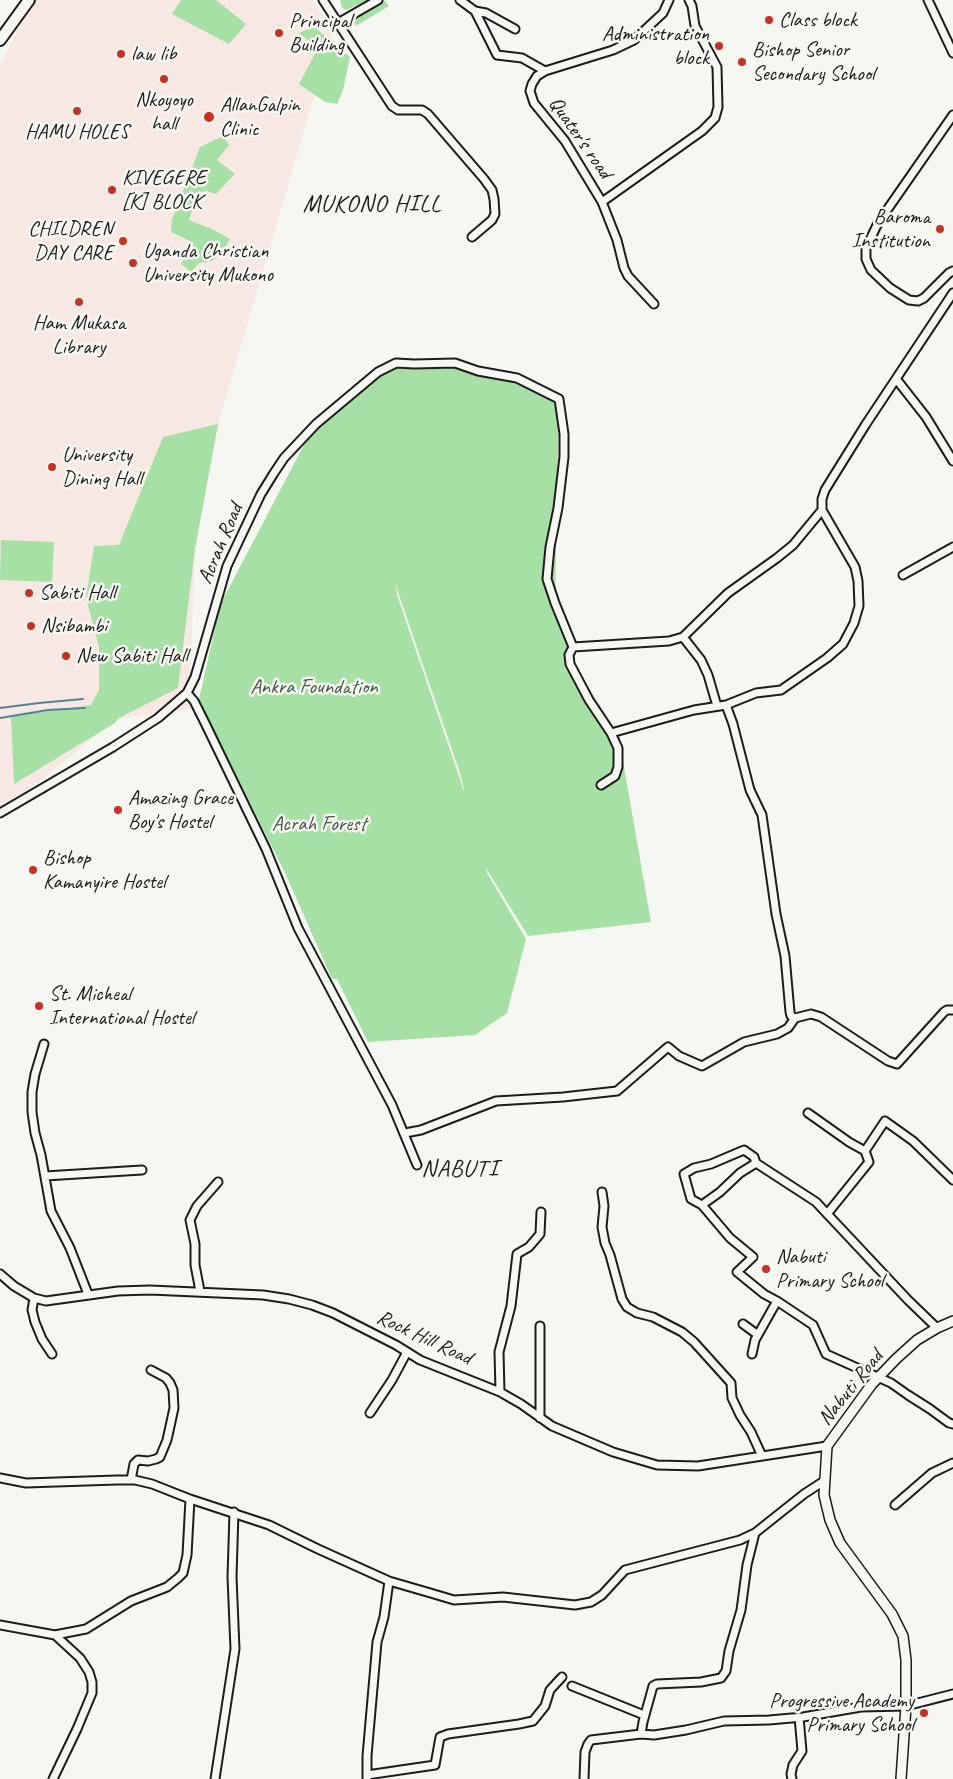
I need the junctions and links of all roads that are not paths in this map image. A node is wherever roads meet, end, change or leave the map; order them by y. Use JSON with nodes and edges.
{"nodes":[{"id":1,"x":29,"y":0,"type":"edge"},
{"id":2,"x":323,"y":0,"type":"edge"},
{"id":3,"x":378,"y":0,"type":"edge"},
{"id":4,"x":460,"y":0,"type":"edge"},
{"id":5,"x":669,"y":0,"type":"edge"},
{"id":6,"x":689,"y":0,"type":"edge"},
{"id":7,"x":928,"y":0,"type":"edge"},
{"id":8,"x":475,"y":12,"type":"junction"},
{"id":9,"x":338,"y":23,"type":"junction"},
{"id":10,"x":515,"y":29,"type":"dead end"},
{"id":11,"x":0,"y":40,"type":"edge"},
{"id":12,"x":953,"y":53,"type":"edge"},
{"id":13,"x":545,"y":71,"type":"junction"},
{"id":14,"x":953,"y":115,"type":"edge"},
{"id":15,"x":602,"y":202,"type":"junction"},
{"id":16,"x":472,"y":237,"type":"dead end"},
{"id":17,"x":953,"y":270,"type":"edge"},
{"id":18,"x":953,"y":293,"type":"edge"},
{"id":19,"x":654,"y":304,"type":"dead end"},
{"id":20,"x":897,"y":380,"type":"junction"},
{"id":21,"x":953,"y":461,"type":"edge"},
{"id":22,"x":822,"y":510,"type":"junction"},
{"id":23,"x":953,"y":547,"type":"edge"},
{"id":24,"x":903,"y":575,"type":"dead end"},
{"id":25,"x":683,"y":637,"type":"junction"},
{"id":26,"x":573,"y":647,"type":"junction"},
{"id":27,"x":187,"y":693,"type":"junction"},
{"id":28,"x":726,"y":705,"type":"junction"},
{"id":29,"x":717,"y":706,"type":"junction"},
{"id":30,"x":611,"y":733,"type":"junction"},
{"id":31,"x":601,"y":785,"type":"dead end"},
{"id":32,"x":0,"y":813,"type":"edge"},
{"id":33,"x":953,"y":1010,"type":"edge"},
{"id":34,"x":795,"y":1018,"type":"junction"},
{"id":35,"x":44,"y":1044,"type":"dead end"},
{"id":36,"x":808,"y":1113,"type":"dead end"},
{"id":37,"x":405,"y":1133,"type":"junction"},
{"id":38,"x":865,"y":1150,"type":"junction"},
{"id":39,"x":756,"y":1163,"type":"junction"},
{"id":40,"x":417,"y":1165,"type":"dead end"},
{"id":41,"x":142,"y":1170,"type":"dead end"},
{"id":42,"x":45,"y":1176,"type":"junction"},
{"id":43,"x":953,"y":1180,"type":"edge"},
{"id":44,"x":218,"y":1182,"type":"dead end"},
{"id":45,"x":602,"y":1192,"type":"dead end"},
{"id":46,"x":702,"y":1205,"type":"junction"},
{"id":47,"x":540,"y":1212,"type":"dead end"},
{"id":48,"x":827,"y":1214,"type":"junction"},
{"id":49,"x":0,"y":1274,"type":"edge"},
{"id":50,"x":200,"y":1291,"type":"junction"},
{"id":51,"x":88,"y":1294,"type":"junction"},
{"id":52,"x":34,"y":1298,"type":"junction"},
{"id":53,"x":777,"y":1301,"type":"junction"},
{"id":54,"x":953,"y":1321,"type":"edge"},
{"id":55,"x":743,"y":1324,"type":"dead end"},
{"id":56,"x":540,"y":1326,"type":"dead end"},
{"id":57,"x":937,"y":1328,"type":"junction"},
{"id":58,"x":758,"y":1335,"type":"junction"},
{"id":59,"x":407,"y":1352,"type":"junction"},
{"id":60,"x":52,"y":1354,"type":"dead end"},
{"id":61,"x":752,"y":1354,"type":"dead end"},
{"id":62,"x":151,"y":1370,"type":"dead end"},
{"id":63,"x":878,"y":1377,"type":"junction"},
{"id":64,"x":500,"y":1392,"type":"junction"},
{"id":65,"x":370,"y":1413,"type":"dead end"},
{"id":66,"x":540,"y":1418,"type":"junction"},
{"id":67,"x":953,"y":1424,"type":"edge"},
{"id":68,"x":827,"y":1446,"type":"junction"},
{"id":69,"x":762,"y":1456,"type":"junction"},
{"id":70,"x":953,"y":1463,"type":"edge"},
{"id":71,"x":0,"y":1478,"type":"edge"},
{"id":72,"x":130,"y":1480,"type":"junction"},
{"id":73,"x":824,"y":1481,"type":"junction"},
{"id":74,"x":190,"y":1499,"type":"junction"},
{"id":75,"x":895,"y":1505,"type":"dead end"},
{"id":76,"x":234,"y":1512,"type":"junction"},
{"id":77,"x":755,"y":1533,"type":"junction"},
{"id":78,"x":389,"y":1581,"type":"junction"},
{"id":79,"x":0,"y":1624,"type":"edge"},
{"id":80,"x":55,"y":1636,"type":"junction"},
{"id":81,"x":562,"y":1677,"type":"dead end"},
{"id":82,"x":572,"y":1686,"type":"dead end"},
{"id":83,"x":953,"y":1694,"type":"edge"},
{"id":84,"x":906,"y":1706,"type":"junction"},
{"id":85,"x":644,"y":1715,"type":"junction"},
{"id":86,"x":799,"y":1718,"type":"junction"},
{"id":87,"x":641,"y":1734,"type":"junction"},
{"id":88,"x":367,"y":1777,"type":"edge"},
{"id":89,"x":53,"y":1779,"type":"edge"},
{"id":90,"x":216,"y":1779,"type":"edge"},
{"id":91,"x":584,"y":1779,"type":"edge"},
{"id":92,"x":792,"y":1779,"type":"edge"},
{"id":93,"x":901,"y":1779,"type":"edge"}],
"edges":[{"from":1,"to":11,"type":"main road"},
{"from":2,"to":9,"type":"street"},
{"from":3,"to":9,"type":"street"},
{"from":4,"to":8,"type":"street"},
{"from":5,"to":13,"type":"street","name":"Quater's road"},
{"from":6,"to":15,"type":"street"},
{"from":7,"to":12,"type":"street"},
{"from":8,"to":10,"type":"street"},
{"from":8,"to":13,"type":"street"},
{"from":9,"to":16,"type":"street"},
{"from":13,"to":15,"type":"street","name":"Quater's road"},
{"from":14,"to":17,"type":"street"},
{"from":15,"to":19,"type":"street","name":"Quater's road"},
{"from":18,"to":20,"type":"street"},
{"from":20,"to":21,"type":"street"},
{"from":20,"to":22,"type":"street"},
{"from":22,"to":25,"type":"street"},
{"from":22,"to":28,"type":"street"},
{"from":23,"to":24,"type":"street"},
{"from":25,"to":26,"type":"street"},
{"from":25,"to":29,"type":"street"},
{"from":26,"to":27,"type":"street","name":"Acrah Road"},
{"from":26,"to":30,"type":"street"},
{"from":27,"to":32,"type":"street","name":"Acrah Road"},
{"from":27,"to":37,"type":"street"},
{"from":28,"to":29,"type":"street"},
{"from":28,"to":34,"type":"street"},
{"from":29,"to":30,"type":"street"},
{"from":30,"to":31,"type":"street"},
{"from":33,"to":34,"type":"street"},
{"from":34,"to":37,"type":"street"},
{"from":35,"to":42,"type":"street"},
{"from":36,"to":38,"type":"street"},
{"from":37,"to":40,"type":"street"},
{"from":38,"to":43,"type":"street"},
{"from":38,"to":48,"type":"street"},
{"from":39,"to":46,"type":"street"},
{"from":39,"to":46,"type":"street"},
{"from":39,"to":48,"type":"street"},
{"from":41,"to":42,"type":"street"},
{"from":42,"to":51,"type":"street"},
{"from":44,"to":50,"type":"street"},
{"from":45,"to":69,"type":"street"},
{"from":46,"to":53,"type":"street"},
{"from":47,"to":64,"type":"street"},
{"from":48,"to":57,"type":"street"},
{"from":49,"to":52,"type":"street","name":"Rock Hill Road"},
{"from":50,"to":51,"type":"street","name":"Rock Hill Road"},
{"from":50,"to":59,"type":"street","name":"Rock Hill Road"},
{"from":51,"to":52,"type":"street","name":"Rock Hill Road"},
{"from":52,"to":60,"type":"street"},
{"from":53,"to":58,"type":"street"},
{"from":53,"to":63,"type":"street"},
{"from":54,"to":57,"type":"street","name":"Nabuti Road"},
{"from":55,"to":58,"type":"street"},
{"from":56,"to":66,"type":"street"},
{"from":57,"to":63,"type":"street","name":"Nabuti Road"},
{"from":58,"to":61,"type":"street"},
{"from":59,"to":64,"type":"street","name":"Rock Hill Road"},
{"from":59,"to":65,"type":"street"},
{"from":62,"to":72,"type":"street"},
{"from":63,"to":67,"type":"street"},
{"from":63,"to":68,"type":"street","name":"Nabuti Road"},
{"from":64,"to":66,"type":"street","name":"Rock Hill Road"},
{"from":66,"to":69,"type":"street","name":"Rock Hill Road"},
{"from":68,"to":69,"type":"street","name":"Rock Hill Road"},
{"from":68,"to":73,"type":"street"},
{"from":70,"to":75,"type":"street"},
{"from":71,"to":72,"type":"street"},
{"from":72,"to":74,"type":"street"},
{"from":73,"to":77,"type":"street"},
{"from":73,"to":84,"type":"street"},
{"from":74,"to":76,"type":"street"},
{"from":74,"to":80,"type":"street"},
{"from":76,"to":78,"type":"street"},
{"from":76,"to":90,"type":"street"},
{"from":77,"to":78,"type":"street"},
{"from":77,"to":85,"type":"street"},
{"from":78,"to":88,"type":"street"},
{"from":79,"to":80,"type":"street"},
{"from":80,"to":89,"type":"street"},
{"from":81,"to":88,"type":"street"},
{"from":82,"to":85,"type":"street"},
{"from":83,"to":84,"type":"street"},
{"from":84,"to":86,"type":"street"},
{"from":84,"to":93,"type":"street"},
{"from":85,"to":87,"type":"street"},
{"from":86,"to":87,"type":"street"},
{"from":86,"to":92,"type":"street"},
{"from":87,"to":91,"type":"street"}]}
